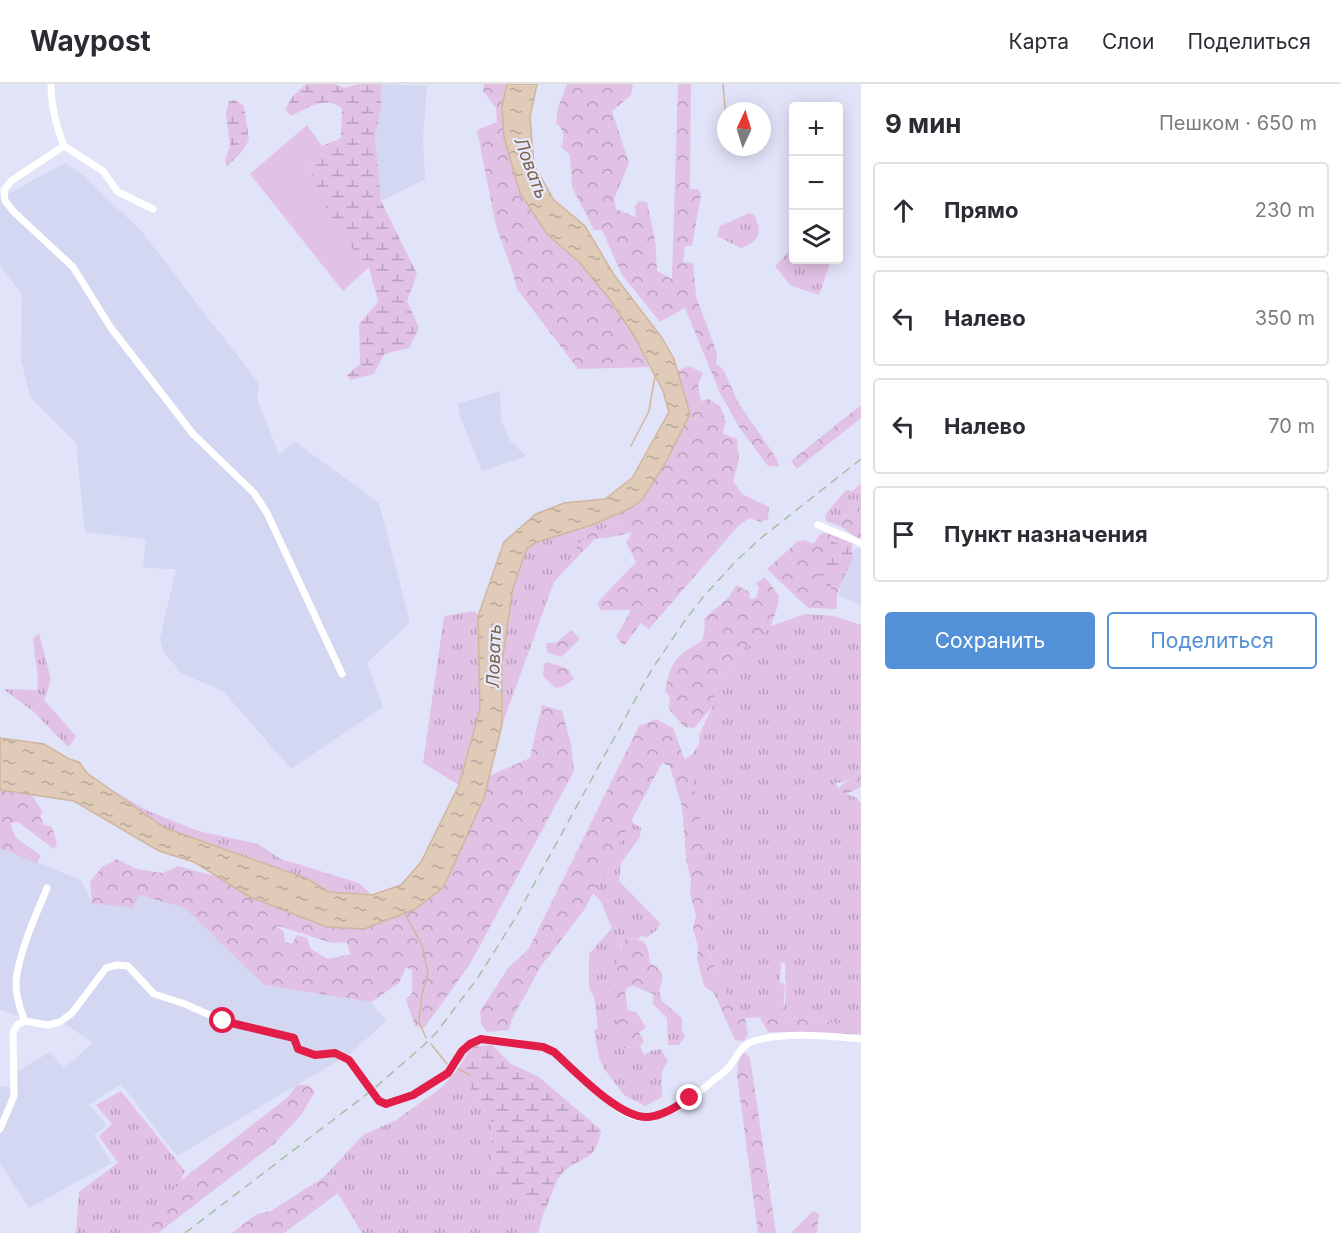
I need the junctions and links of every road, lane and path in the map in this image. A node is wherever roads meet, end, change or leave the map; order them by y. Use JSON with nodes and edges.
{"nodes":[{"id":1,"x":51,"y":84,"type":"edge"},
{"id":2,"x":64,"y":146,"type":"junction"},
{"id":3,"x":153,"y":209,"type":"dead end"},
{"id":4,"x":818,"y":525,"type":"dead end"},
{"id":5,"x":861,"y":543,"type":"edge"},
{"id":6,"x":342,"y":674,"type":"dead end"},
{"id":7,"x":47,"y":888,"type":"dead end"},
{"id":8,"x":25,"y":1021,"type":"junction"},
{"id":9,"x":861,"y":1039,"type":"edge"},
{"id":10,"x":0,"y":1129,"type":"edge"}],
"edges":[{"from":1,"to":2,"type":"street"},
{"from":2,"to":3,"type":"street"},
{"from":2,"to":6,"type":"street"},
{"from":4,"to":5,"type":"street"},
{"from":7,"to":8,"type":"street"},
{"from":8,"to":9,"type":"street"},
{"from":8,"to":10,"type":"street"}]}
